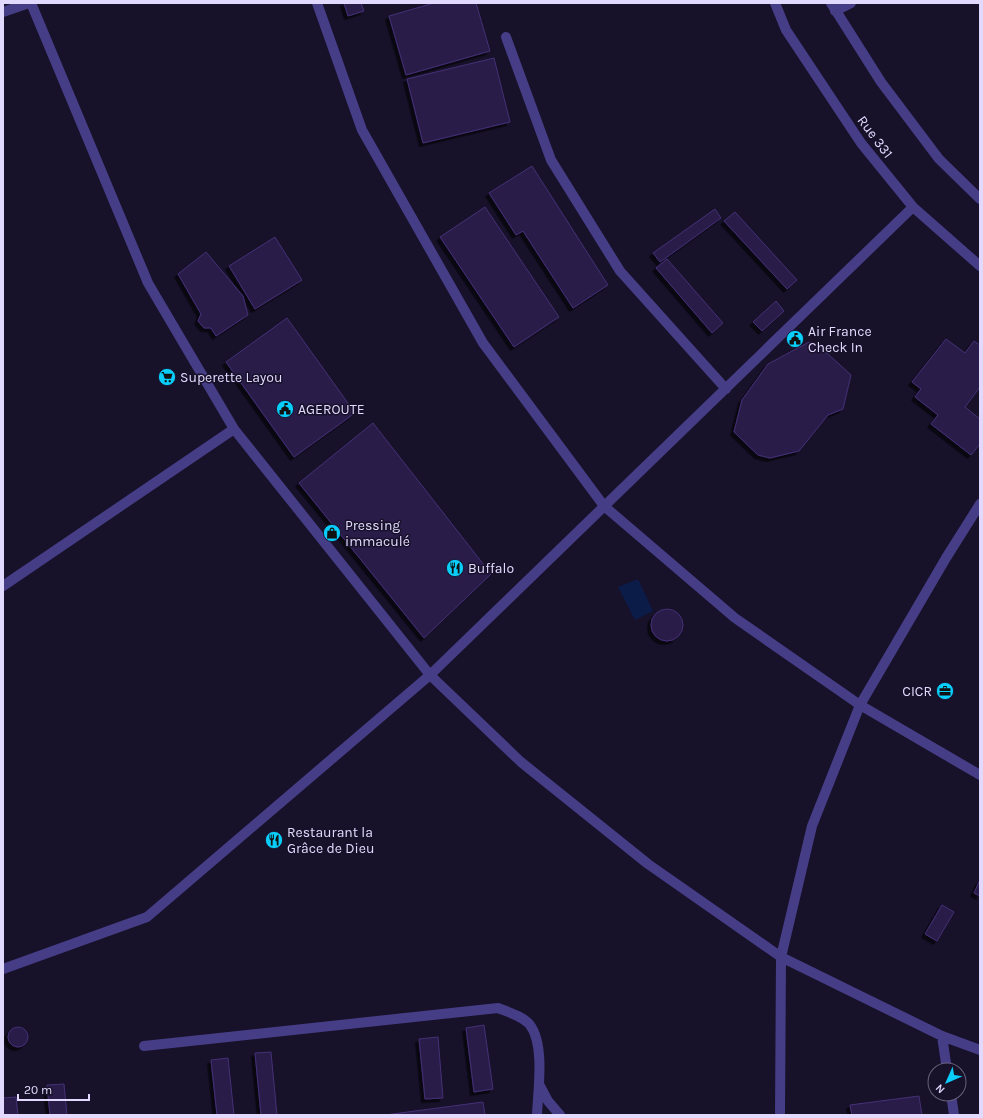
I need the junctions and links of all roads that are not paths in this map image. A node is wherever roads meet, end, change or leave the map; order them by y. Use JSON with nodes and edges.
{"nodes":[{"id":1,"x":30,"y":3,"type":"edge"},
{"id":2,"x":317,"y":3,"type":"edge"},
{"id":3,"x":775,"y":3,"type":"edge"},
{"id":4,"x":851,"y":3,"type":"edge"},
{"id":5,"x":833,"y":7,"type":"edge"},
{"id":6,"x":3,"y":12,"type":"edge"},
{"id":7,"x":506,"y":37,"type":"dead end"},
{"id":8,"x":980,"y":199,"type":"edge"},
{"id":9,"x":913,"y":207,"type":"junction"},
{"id":10,"x":980,"y":266,"type":"edge"},
{"id":11,"x":726,"y":389,"type":"junction"},
{"id":12,"x":234,"y":429,"type":"junction"},
{"id":13,"x":980,"y":504,"type":"edge"},
{"id":14,"x":604,"y":506,"type":"junction"},
{"id":15,"x":3,"y":586,"type":"edge"},
{"id":16,"x":430,"y":675,"type":"junction"},
{"id":17,"x":860,"y":706,"type":"junction"},
{"id":18,"x":980,"y":775,"type":"edge"},
{"id":19,"x":781,"y":957,"type":"junction"},
{"id":20,"x":3,"y":969,"type":"edge"},
{"id":21,"x":942,"y":1036,"type":"junction"},
{"id":22,"x":144,"y":1046,"type":"dead end"},
{"id":23,"x":980,"y":1050,"type":"edge"},
{"id":24,"x":946,"y":1062,"type":"edge"},
{"id":25,"x":539,"y":1082,"type":"junction"},
{"id":26,"x":952,"y":1102,"type":"edge"},
{"id":27,"x":537,"y":1115,"type":"edge"},
{"id":28,"x":560,"y":1115,"type":"edge"},
{"id":29,"x":780,"y":1115,"type":"edge"},
{"id":30,"x":954,"y":1115,"type":"edge"}],
"edges":[{"from":1,"to":6,"type":"street"},
{"from":1,"to":12,"type":"street"},
{"from":2,"to":14,"type":"street"},
{"from":3,"to":9,"type":"street","name":"Rue 331"},
{"from":4,"to":5,"type":"street"},
{"from":5,"to":8,"type":"street"},
{"from":7,"to":11,"type":"street"},
{"from":9,"to":10,"type":"street","name":"Rue 331"},
{"from":9,"to":11,"type":"street"},
{"from":11,"to":14,"type":"street"},
{"from":12,"to":15,"type":"street"},
{"from":12,"to":16,"type":"street"},
{"from":13,"to":17,"type":"street"},
{"from":14,"to":16,"type":"street"},
{"from":14,"to":17,"type":"street"},
{"from":16,"to":19,"type":"street"},
{"from":16,"to":20,"type":"street"},
{"from":17,"to":18,"type":"street"},
{"from":17,"to":19,"type":"street"},
{"from":19,"to":21,"type":"street"},
{"from":19,"to":29,"type":"street"},
{"from":21,"to":23,"type":"street"},
{"from":21,"to":24,"type":"street"},
{"from":22,"to":25,"type":"street"},
{"from":25,"to":27,"type":"street"},
{"from":25,"to":28,"type":"street"},
{"from":26,"to":30,"type":"street"}]}
